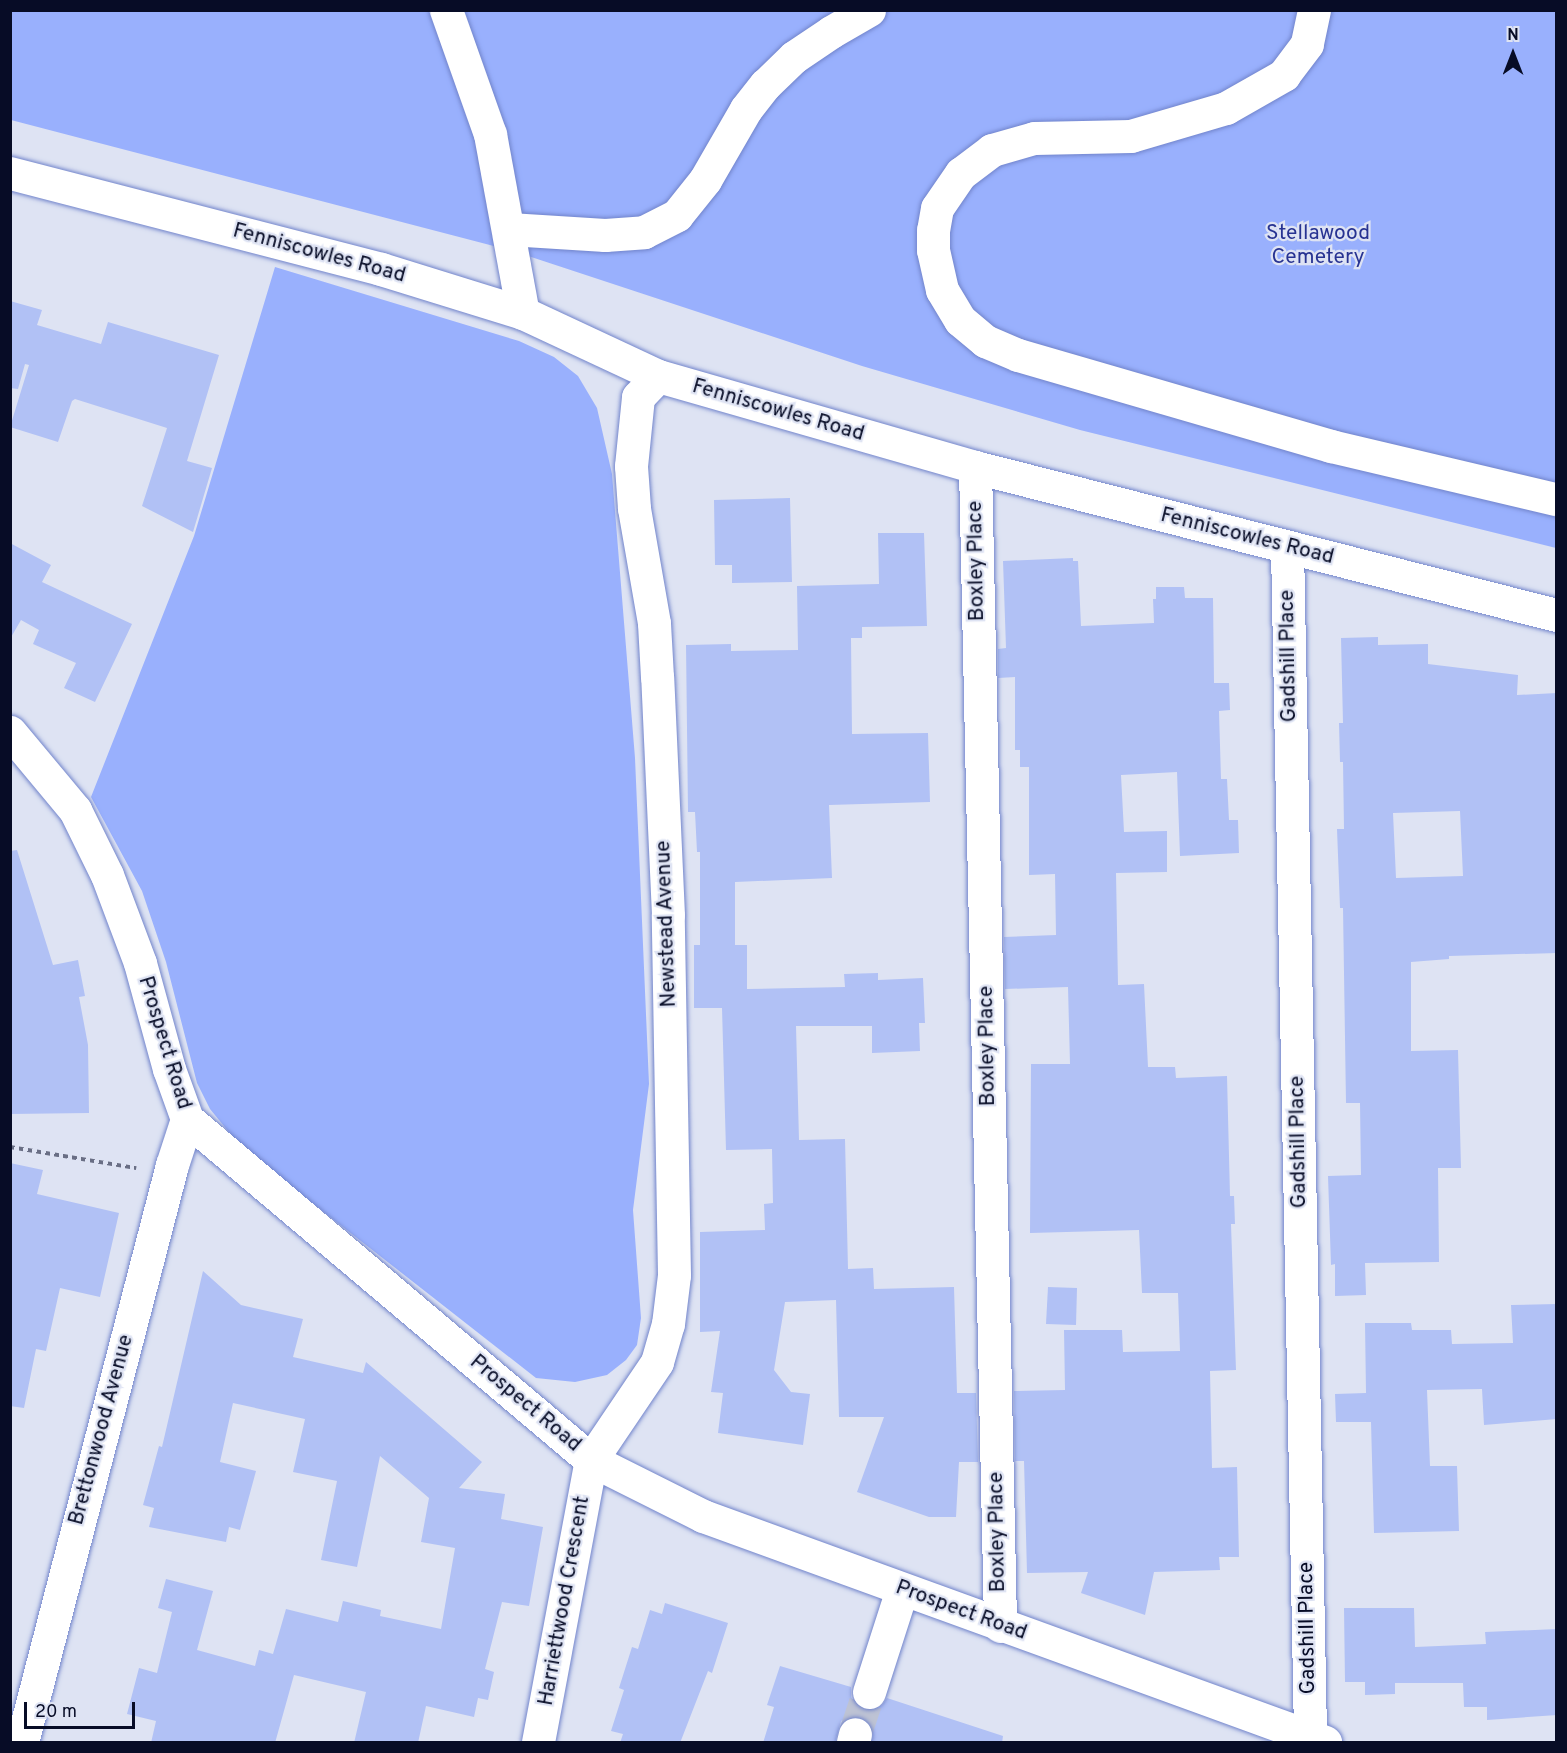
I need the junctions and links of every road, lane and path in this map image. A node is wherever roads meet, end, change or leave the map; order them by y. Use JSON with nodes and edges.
{"nodes":[{"id":1,"x":446,"y":10,"type":"edge"},
{"id":2,"x":869,"y":10,"type":"edge"},
{"id":3,"x":1314,"y":10,"type":"edge"},
{"id":4,"x":10,"y":173,"type":"edge"},
{"id":5,"x":509,"y":229,"type":"junction"},
{"id":6,"x":523,"y":313,"type":"junction"},
{"id":7,"x":658,"y":376,"type":"junction"},
{"id":8,"x":975,"y":467,"type":"junction"},
{"id":9,"x":1557,"y":499,"type":"edge"},
{"id":10,"x":1287,"y":547,"type":"junction"},
{"id":11,"x":1557,"y":615,"type":"edge"},
{"id":12,"x":10,"y":732,"type":"edge"},
{"id":13,"x":187,"y":1119,"type":"junction"},
{"id":14,"x":10,"y":1147,"type":"edge"},
{"id":15,"x":170,"y":1174,"type":"junction"},
{"id":16,"x":591,"y":1460,"type":"junction"},
{"id":17,"x":902,"y":1589,"type":"junction"},
{"id":18,"x":1000,"y":1626,"type":"junction"},
{"id":19,"x":869,"y":1692,"type":"tunnel mouth"},
{"id":20,"x":1317,"y":1740,"type":"edge"},
{"id":21,"x":22,"y":1743,"type":"edge"},
{"id":22,"x":538,"y":1743,"type":"edge"}],
"edges":[{"from":1,"to":5,"type":"street"},
{"from":2,"to":5,"type":"street"},
{"from":3,"to":9,"type":"street"},
{"from":4,"to":6,"type":"street","name":"Fenniscowles Road"},
{"from":5,"to":6,"type":"street"},
{"from":6,"to":7,"type":"street","name":"Fenniscowles Road"},
{"from":7,"to":8,"type":"street","name":"Fenniscowles Road"},
{"from":7,"to":16,"type":"street","name":"Newstead Avenue"},
{"from":8,"to":10,"type":"street","name":"Fenniscowles Road"},
{"from":8,"to":18,"type":"street","name":"Boxley Place"},
{"from":10,"to":11,"type":"street","name":"Fenniscowles Road"},
{"from":10,"to":20,"type":"street","name":"Gadshill Place"},
{"from":12,"to":13,"type":"street","name":"Prospect Road"},
{"from":13,"to":15,"type":"street","name":"Brettonwood Avenue"},
{"from":13,"to":16,"type":"street","name":"Prospect Road"},
{"from":14,"to":15,"type":"path"},
{"from":15,"to":21,"type":"street","name":"Brettonwood Avenue"},
{"from":16,"to":17,"type":"street","name":"Prospect Road"},
{"from":16,"to":22,"type":"street","name":"Harriettwood Crescent"},
{"from":17,"to":18,"type":"street","name":"Prospect Road"},
{"from":17,"to":19,"type":"street"},
{"from":18,"to":20,"type":"street","name":"Prospect Road"}]}
